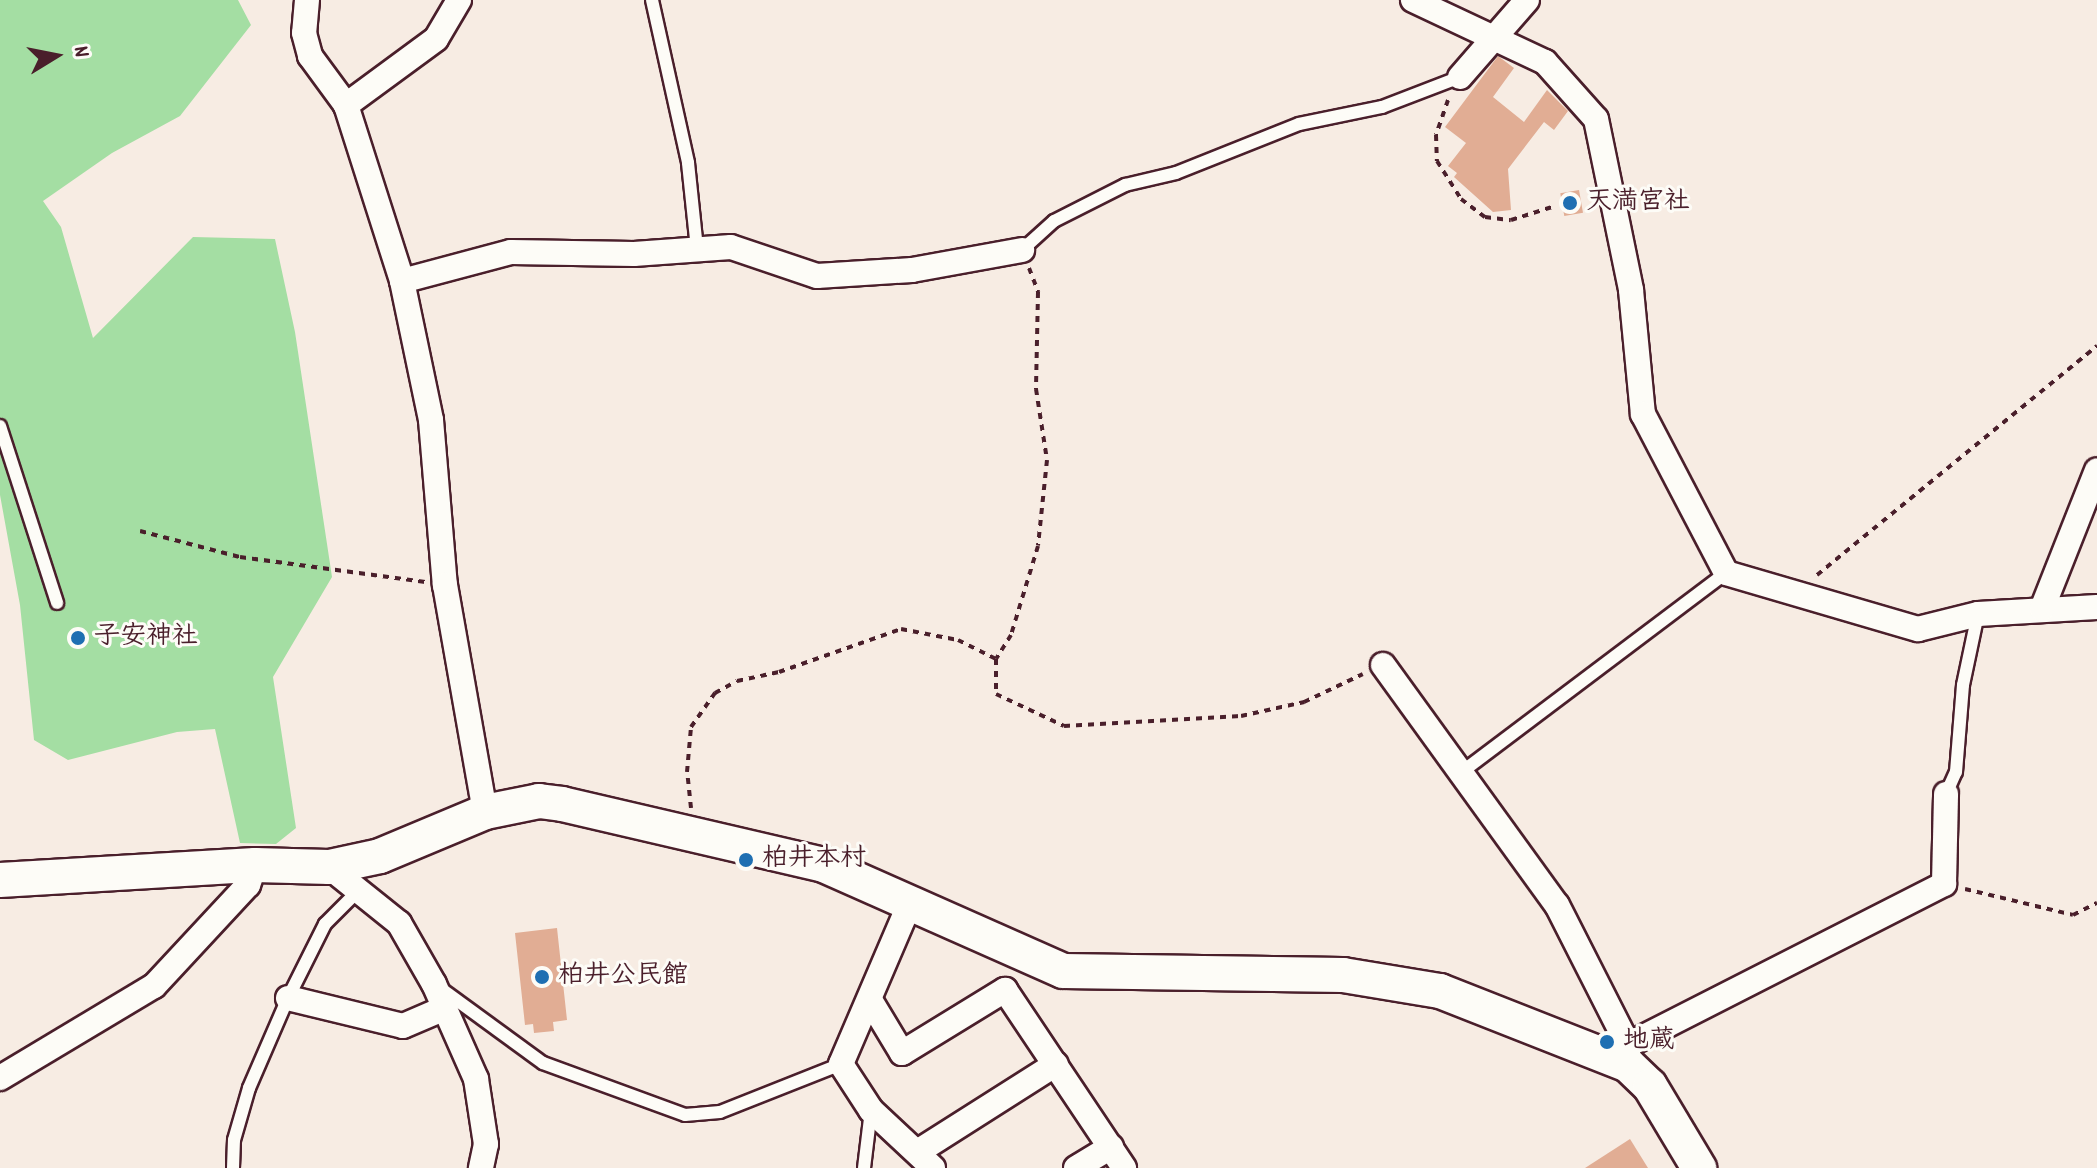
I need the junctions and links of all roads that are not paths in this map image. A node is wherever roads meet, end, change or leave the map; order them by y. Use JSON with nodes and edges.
{"nodes":[{"id":1,"x":307,"y":0,"type":"edge"},
{"id":2,"x":459,"y":0,"type":"edge"},
{"id":3,"x":652,"y":0,"type":"edge"},
{"id":4,"x":1413,"y":0,"type":"edge"},
{"id":5,"x":1527,"y":0,"type":"edge"},
{"id":6,"x":1493,"y":36,"type":"junction"},
{"id":7,"x":1460,"y":77,"type":"joint"},
{"id":8,"x":346,"y":105,"type":"junction"},
{"id":9,"x":697,"y":248,"type":"junction"},
{"id":10,"x":1022,"y":250,"type":"joint"},
{"id":11,"x":402,"y":281,"type":"junction"},
{"id":12,"x":0,"y":426,"type":"edge"},
{"id":13,"x":2097,"y":470,"type":"edge"},
{"id":14,"x":1726,"y":573,"type":"junction"},
{"id":15,"x":57,"y":603,"type":"dead end"},
{"id":16,"x":2097,"y":607,"type":"edge"},
{"id":17,"x":2042,"y":609,"type":"junction"},
{"id":18,"x":1978,"y":614,"type":"junction"},
{"id":19,"x":1383,"y":665,"type":"road end"},
{"id":20,"x":1463,"y":771,"type":"junction"},
{"id":21,"x":1946,"y":794,"type":"joint"},
{"id":22,"x":485,"y":812,"type":"junction"},
{"id":23,"x":255,"y":865,"type":"junction"},
{"id":24,"x":329,"y":867,"type":"junction"},
{"id":25,"x":0,"y":880,"type":"edge"},
{"id":26,"x":358,"y":891,"type":"junction"},
{"id":27,"x":910,"y":903,"type":"junction"},
{"id":28,"x":434,"y":984,"type":"junction"},
{"id":29,"x":288,"y":998,"type":"junction"},
{"id":30,"x":870,"y":1000,"type":"junction"},
{"id":31,"x":445,"y":1008,"type":"junction"},
{"id":32,"x":1628,"y":1055,"type":"junction"},
{"id":33,"x":841,"y":1064,"type":"junction"},
{"id":34,"x":1056,"y":1064,"type":"junction"},
{"id":35,"x":0,"y":1078,"type":"edge"},
{"id":36,"x":871,"y":1110,"type":"junction"},
{"id":37,"x":1111,"y":1147,"type":"junction"},
{"id":38,"x":926,"y":1159,"type":"edge"},
{"id":39,"x":233,"y":1168,"type":"edge"},
{"id":40,"x":481,"y":1168,"type":"edge"},
{"id":41,"x":864,"y":1168,"type":"edge"},
{"id":42,"x":1076,"y":1168,"type":"edge"},
{"id":43,"x":1124,"y":1168,"type":"edge"},
{"id":44,"x":1699,"y":1168,"type":"edge"}],
"edges":[{"from":1,"to":8,"type":"street"},
{"from":2,"to":8,"type":"street"},
{"from":3,"to":9,"type":"lane"},
{"from":4,"to":6,"type":"street"},
{"from":5,"to":6,"type":"street"},
{"from":6,"to":7,"type":"street"},
{"from":6,"to":14,"type":"street"},
{"from":7,"to":10,"type":"lane"},
{"from":8,"to":11,"type":"street"},
{"from":9,"to":10,"type":"street"},
{"from":9,"to":11,"type":"street"},
{"from":11,"to":22,"type":"street"},
{"from":12,"to":15,"type":"lane"},
{"from":13,"to":17,"type":"street"},
{"from":14,"to":18,"type":"street"},
{"from":14,"to":20,"type":"lane"},
{"from":16,"to":17,"type":"street"},
{"from":17,"to":18,"type":"street"},
{"from":18,"to":21,"type":"lane"},
{"from":19,"to":20,"type":"street"},
{"from":20,"to":32,"type":"street"},
{"from":21,"to":32,"type":"street"},
{"from":22,"to":24,"type":"street"},
{"from":22,"to":27,"type":"street"},
{"from":23,"to":24,"type":"street"},
{"from":23,"to":25,"type":"street"},
{"from":23,"to":35,"type":"street"},
{"from":24,"to":26,"type":"street"},
{"from":26,"to":28,"type":"street"},
{"from":26,"to":29,"type":"lane"},
{"from":27,"to":30,"type":"street"},
{"from":27,"to":32,"type":"street"},
{"from":28,"to":31,"type":"street"},
{"from":28,"to":33,"type":"lane"},
{"from":29,"to":31,"type":"street"},
{"from":29,"to":39,"type":"lane"},
{"from":30,"to":33,"type":"street"},
{"from":30,"to":34,"type":"street"},
{"from":31,"to":40,"type":"street"},
{"from":32,"to":44,"type":"street"},
{"from":33,"to":36,"type":"street"},
{"from":34,"to":37,"type":"street"},
{"from":34,"to":38,"type":"street"},
{"from":36,"to":38,"type":"street"},
{"from":36,"to":41,"type":"lane"},
{"from":37,"to":42,"type":"street"},
{"from":37,"to":43,"type":"street"}]}
